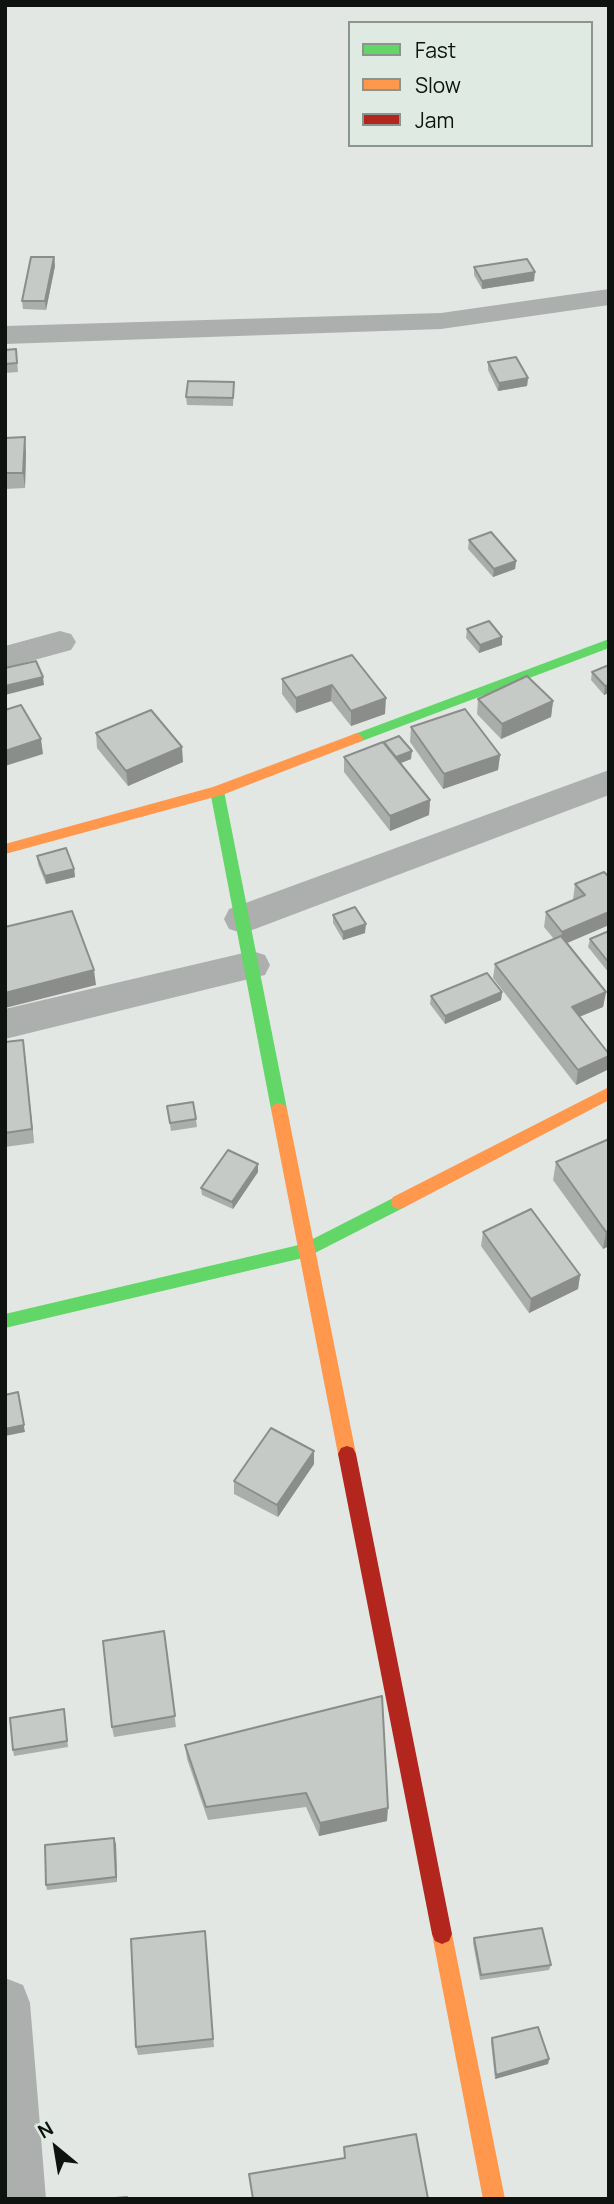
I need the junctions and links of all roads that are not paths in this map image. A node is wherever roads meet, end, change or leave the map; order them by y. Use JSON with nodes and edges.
{"nodes":[{"id":1,"x":609,"y":297,"type":"edge"},
{"id":2,"x":5,"y":335,"type":"edge"},
{"id":3,"x":60,"y":642,"type":"dead end"},
{"id":4,"x":609,"y":643,"type":"edge"},
{"id":5,"x":5,"y":657,"type":"edge"},
{"id":6,"x":609,"y":782,"type":"edge"},
{"id":7,"x":217,"y":791,"type":"junction"},
{"id":8,"x":5,"y":849,"type":"edge"},
{"id":9,"x":242,"y":919,"type":"junction"},
{"id":10,"x":251,"y":965,"type":"junction"},
{"id":11,"x":5,"y":1024,"type":"edge"},
{"id":12,"x":609,"y":1093,"type":"edge"},
{"id":13,"x":307,"y":1250,"type":"junction"},
{"id":14,"x":5,"y":1321,"type":"edge"},
{"id":15,"x":5,"y":2003,"type":"edge"},
{"id":16,"x":20,"y":2199,"type":"edge"},
{"id":17,"x":494,"y":2199,"type":"edge"}],
"edges":[{"from":1,"to":2,"type":"street"},
{"from":3,"to":5,"type":"street"},
{"from":4,"to":7,"type":"street"},
{"from":6,"to":9,"type":"street"},
{"from":7,"to":8,"type":"street"},
{"from":7,"to":9,"type":"street"},
{"from":9,"to":10,"type":"street"},
{"from":10,"to":11,"type":"street"},
{"from":10,"to":13,"type":"street"},
{"from":12,"to":13,"type":"street"},
{"from":13,"to":14,"type":"street"},
{"from":13,"to":17,"type":"street"},
{"from":15,"to":16,"type":"street"}]}
